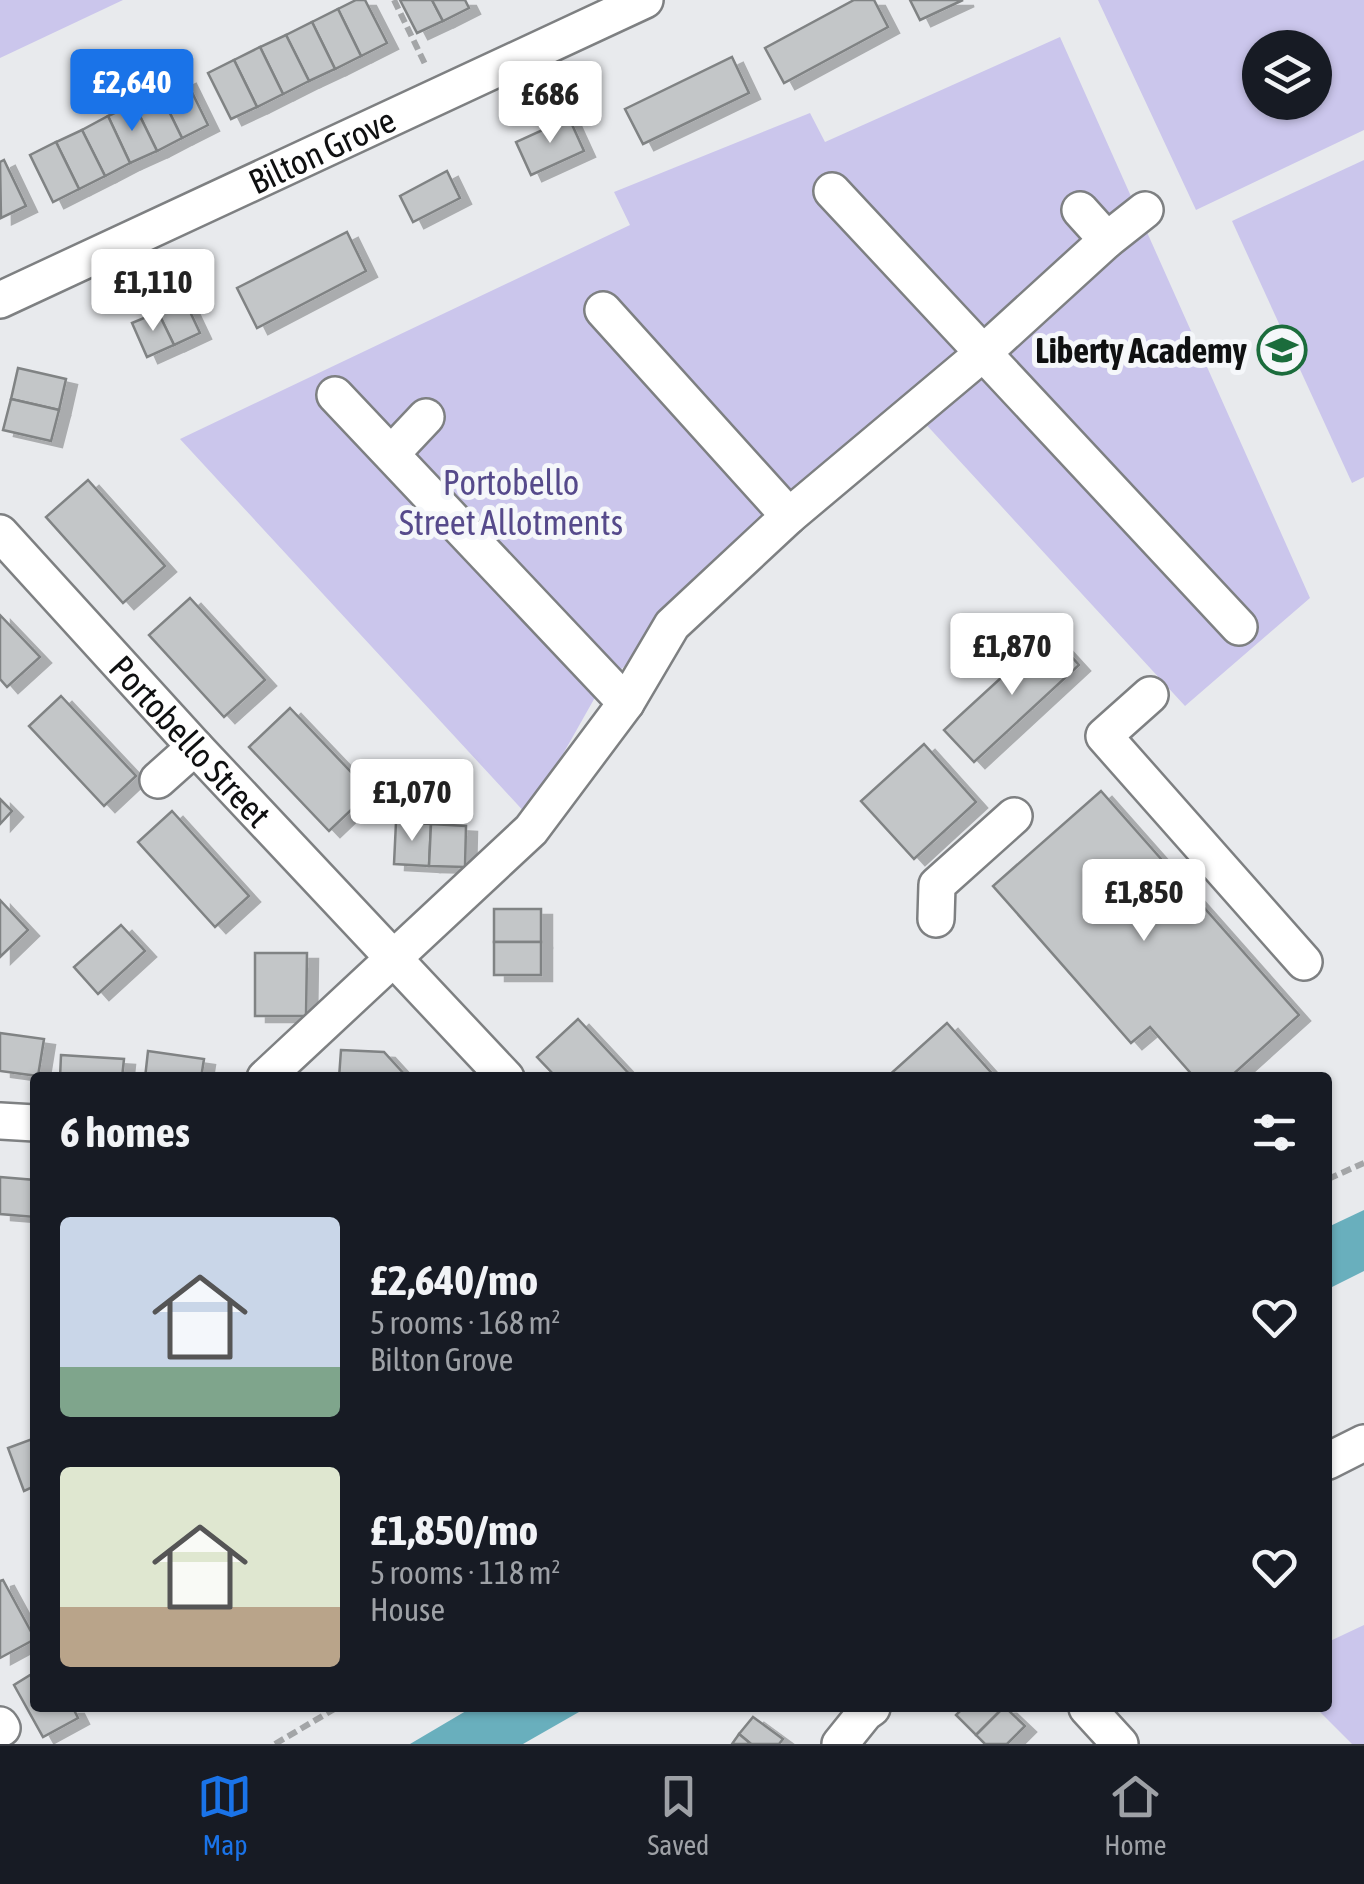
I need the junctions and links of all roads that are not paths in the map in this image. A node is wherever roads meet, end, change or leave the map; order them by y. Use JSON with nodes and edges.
{"nodes":[{"id":1,"x":645,"y":0,"type":"edge"},
{"id":2,"x":832,"y":190,"type":"dead end"},
{"id":3,"x":1080,"y":210,"type":"dead end"},
{"id":4,"x":1145,"y":210,"type":"dead end"},
{"id":5,"x":1107,"y":240,"type":"junction"},
{"id":6,"x":0,"y":300,"type":"edge"},
{"id":7,"x":603,"y":310,"type":"dead end"},
{"id":8,"x":982,"y":354,"type":"junction"},
{"id":9,"x":335,"y":395,"type":"dead end"},
{"id":10,"x":426,"y":416,"type":"dead end"},
{"id":11,"x":392,"y":453,"type":"junction"},
{"id":12,"x":790,"y":516,"type":"junction"},
{"id":13,"x":0,"y":533,"type":"edge"},
{"id":14,"x":1238,"y":627,"type":"dead end"},
{"id":15,"x":1150,"y":696,"type":"dead end"},
{"id":16,"x":626,"y":703,"type":"junction"},
{"id":17,"x":195,"y":747,"type":"junction"},
{"id":18,"x":158,"y":780,"type":"dead end"},
{"id":19,"x":1014,"y":816,"type":"dead end"},
{"id":20,"x":936,"y":919,"type":"dead end"},
{"id":21,"x":394,"y":957,"type":"junction"},
{"id":22,"x":1304,"y":962,"type":"dead end"},
{"id":23,"x":271,"y":1072,"type":"edge"},
{"id":24,"x":500,"y":1072,"type":"edge"},
{"id":25,"x":0,"y":1121,"type":"edge"},
{"id":26,"x":30,"y":1123,"type":"edge"},
{"id":27,"x":1364,"y":1443,"type":"edge"},
{"id":28,"x":1332,"y":1459,"type":"edge"},
{"id":29,"x":865,"y":1712,"type":"edge"},
{"id":30,"x":1091,"y":1712,"type":"edge"},
{"id":31,"x":840,"y":1744,"type":"edge"},
{"id":32,"x":1120,"y":1744,"type":"edge"}],
"edges":[{"from":1,"to":6,"type":"street","name":"Bilton Grove"},
{"from":2,"to":8,"type":"street"},
{"from":3,"to":5,"type":"street"},
{"from":4,"to":5,"type":"street"},
{"from":5,"to":8,"type":"street"},
{"from":7,"to":12,"type":"street"},
{"from":8,"to":12,"type":"street"},
{"from":8,"to":14,"type":"street"},
{"from":9,"to":11,"type":"street"},
{"from":10,"to":11,"type":"street"},
{"from":11,"to":16,"type":"street"},
{"from":12,"to":16,"type":"street"},
{"from":13,"to":17,"type":"street","name":"Portobello Street"},
{"from":15,"to":22,"type":"street"},
{"from":16,"to":21,"type":"street"},
{"from":17,"to":18,"type":"street"},
{"from":17,"to":21,"type":"street","name":"Portobello Street"},
{"from":19,"to":20,"type":"street"},
{"from":21,"to":23,"type":"street"},
{"from":21,"to":24,"type":"street","name":"Portobello Street"},
{"from":25,"to":26,"type":"street"},
{"from":27,"to":28,"type":"street"},
{"from":29,"to":31,"type":"street"},
{"from":30,"to":32,"type":"street"}]}
